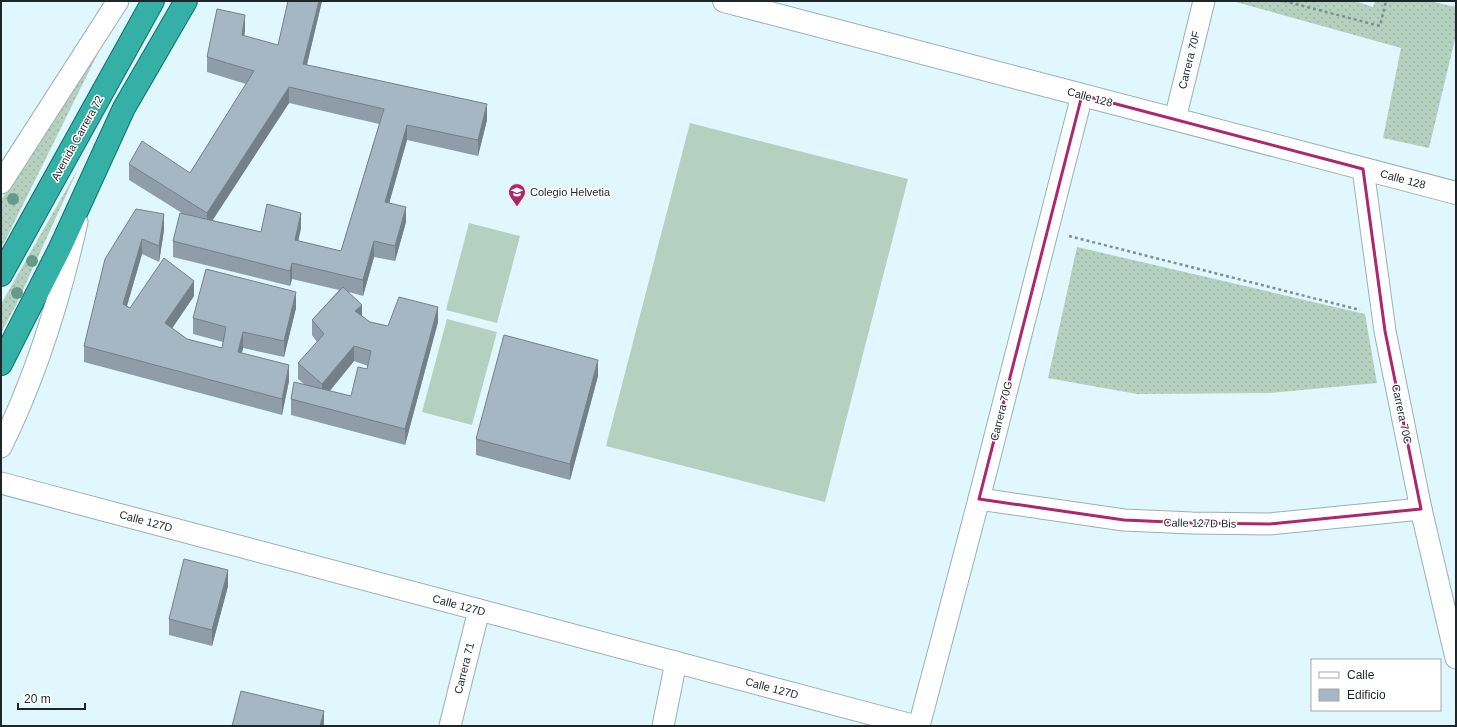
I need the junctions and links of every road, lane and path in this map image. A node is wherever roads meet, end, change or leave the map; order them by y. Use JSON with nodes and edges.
{"nodes":[{"id":1,"x":118,"y":1,"type":"edge"},
{"id":2,"x":153,"y":1,"type":"edge"},
{"id":3,"x":186,"y":1,"type":"edge"},
{"id":4,"x":724,"y":1,"type":"edge"},
{"id":5,"x":1204,"y":1,"type":"edge"},
{"id":6,"x":1284,"y":1,"type":"edge"},
{"id":7,"x":1386,"y":1,"type":"edge"},
{"id":8,"x":1082,"y":95,"type":"junction"},
{"id":9,"x":1175,"y":119,"type":"junction"},
{"id":10,"x":1363,"y":169,"type":"junction"},
{"id":11,"x":1,"y":183,"type":"edge"},
{"id":12,"x":1456,"y":193,"type":"edge"},
{"id":13,"x":82,"y":203,"type":"junction"},
{"id":14,"x":1047,"y":231,"type":"junction"},
{"id":15,"x":1,"y":275,"type":"edge"},
{"id":16,"x":1383,"y":316,"type":"junction"},
{"id":17,"x":1,"y":364,"type":"edge"},
{"id":18,"x":1,"y":446,"type":"edge"},
{"id":19,"x":1,"y":483,"type":"edge"},
{"id":20,"x":978,"y":499,"type":"junction"},
{"id":21,"x":1421,"y":508,"type":"junction"},
{"id":22,"x":479,"y":610,"type":"junction"},
{"id":23,"x":1456,"y":658,"type":"edge"},
{"id":24,"x":676,"y":662,"type":"junction"},
{"id":25,"x":450,"y":726,"type":"edge"},
{"id":26,"x":663,"y":726,"type":"edge"},
{"id":27,"x":918,"y":726,"type":"edge"}],
"edges":[{"from":1,"to":11,"type":"street"},
{"from":2,"to":15,"type":"highway","name":"Avenida Carrera 72"},
{"from":3,"to":13,"type":"highway"},
{"from":4,"to":8,"type":"street","name":"Calle 128"},
{"from":5,"to":9,"type":"street","name":"Carrera 70F"},
{"from":6,"to":7,"type":"path"},
{"from":8,"to":9,"type":"street","name":"Calle 128"},
{"from":8,"to":14,"type":"street","name":"Carrera 70G"},
{"from":9,"to":10,"type":"street","name":"Calle 128"},
{"from":10,"to":12,"type":"street","name":"Calle 128"},
{"from":10,"to":16,"type":"street","name":"Carrera 70C"},
{"from":13,"to":17,"type":"highway"},
{"from":13,"to":18,"type":"street"},
{"from":14,"to":16,"type":"path"},
{"from":14,"to":20,"type":"street","name":"Carrera 70G"},
{"from":16,"to":21,"type":"street","name":"Carrera 70C"},
{"from":19,"to":22,"type":"street","name":"Calle 127D"},
{"from":20,"to":21,"type":"street","name":"Calle 127D Bis"},
{"from":20,"to":27,"type":"street","name":"Carrera 70G"},
{"from":21,"to":23,"type":"street","name":"Carrera 70C"},
{"from":22,"to":24,"type":"street","name":"Calle 127D"},
{"from":22,"to":25,"type":"street","name":"Carrera 71"},
{"from":24,"to":26,"type":"street"},
{"from":24,"to":27,"type":"street","name":"Calle 127D"}]}
